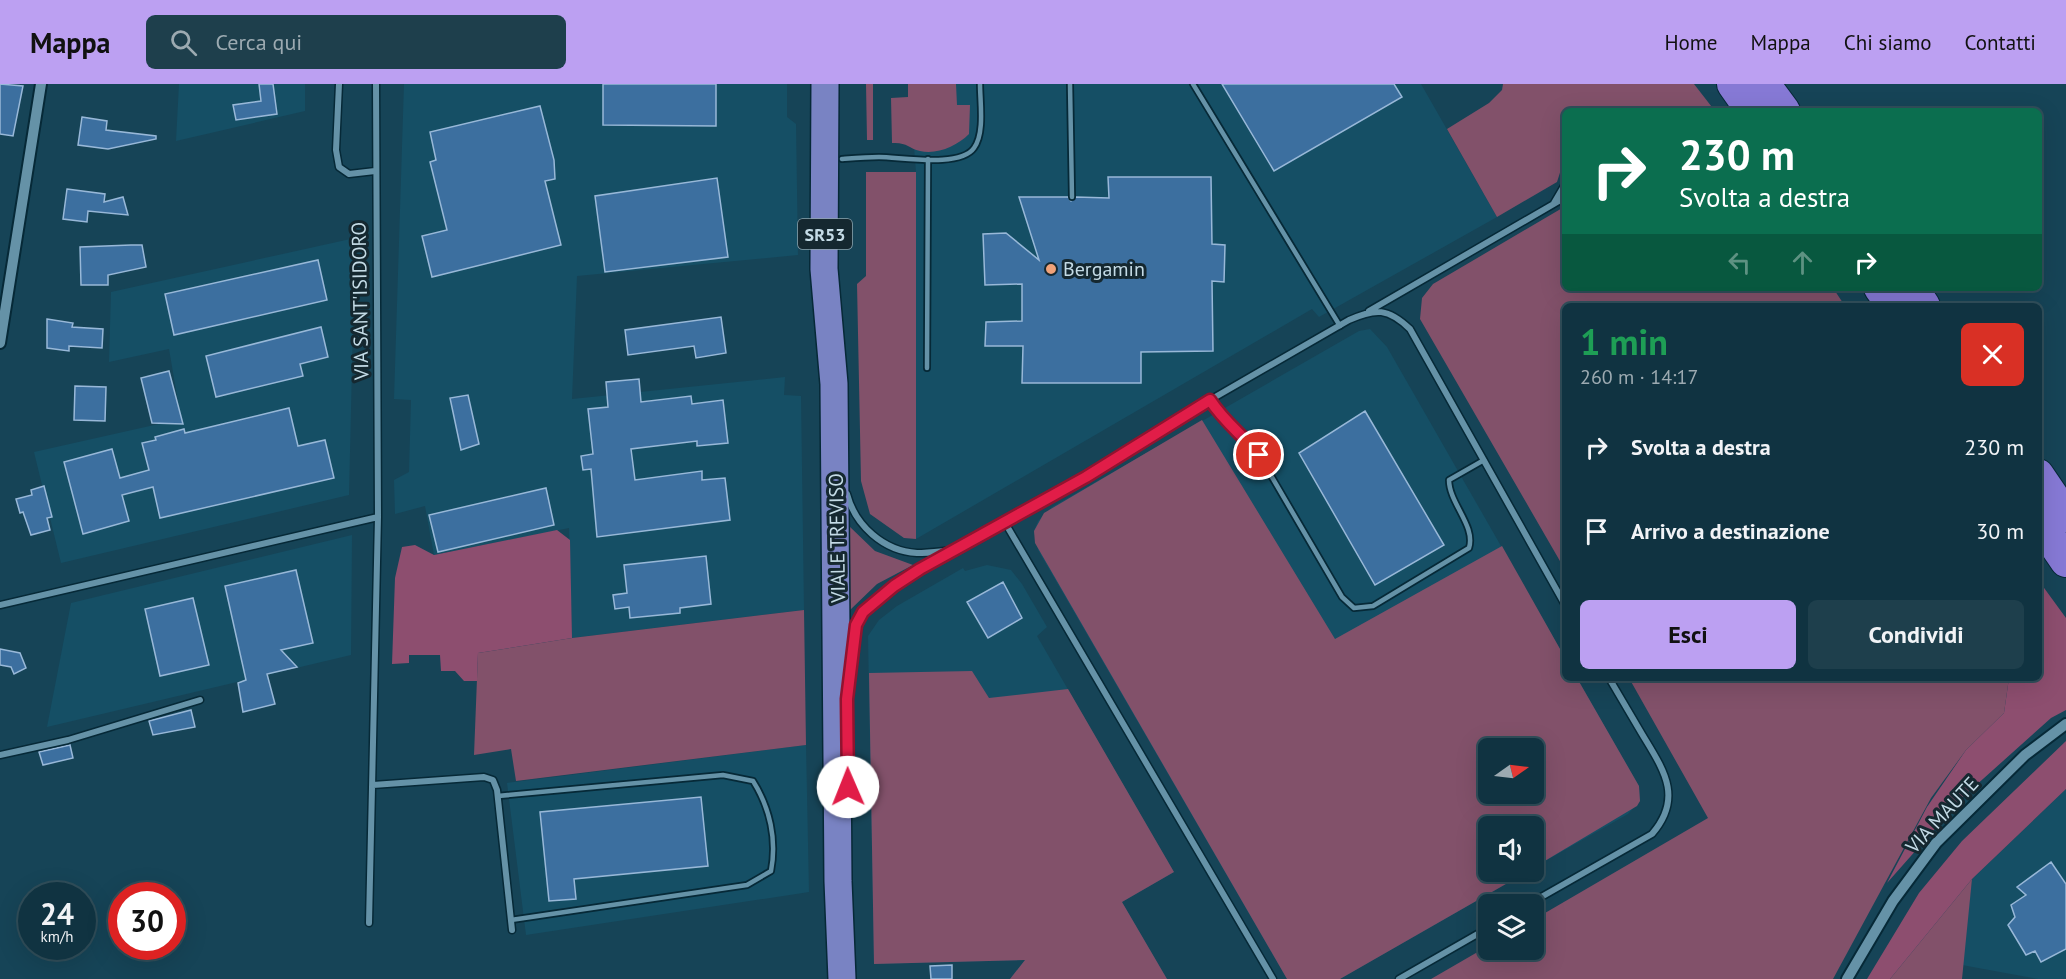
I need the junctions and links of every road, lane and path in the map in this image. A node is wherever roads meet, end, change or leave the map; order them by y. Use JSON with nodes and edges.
{"nodes":[{"id":1,"x":41,"y":84,"type":"edge"},
{"id":2,"x":339,"y":84,"type":"edge"},
{"id":3,"x":376,"y":84,"type":"edge"},
{"id":4,"x":825,"y":84,"type":"edge"},
{"id":5,"x":831,"y":84,"type":"edge"},
{"id":6,"x":840,"y":84,"type":"edge"},
{"id":7,"x":981,"y":84,"type":"edge"},
{"id":8,"x":1070,"y":84,"type":"edge"},
{"id":9,"x":1192,"y":84,"type":"edge"},
{"id":10,"x":1733,"y":84,"type":"edge"},
{"id":11,"x":1764,"y":84,"type":"edge"},
{"id":12,"x":1750,"y":108,"type":"edge"},
{"id":13,"x":1782,"y":108,"type":"edge"},
{"id":14,"x":835,"y":159,"type":"junction"},
{"id":15,"x":928,"y":159,"type":"junction"},
{"id":16,"x":375,"y":171,"type":"junction"},
{"id":17,"x":1562,"y":189,"type":"edge"},
{"id":18,"x":832,"y":191,"type":"dead end"},
{"id":19,"x":1072,"y":197,"type":"dead end"},
{"id":20,"x":1562,"y":199,"type":"edge"},
{"id":21,"x":1554,"y":203,"type":"junction"},
{"id":22,"x":1368,"y":311,"type":"junction"},
{"id":23,"x":1340,"y":326,"type":"junction"},
{"id":24,"x":0,"y":344,"type":"edge"},
{"id":25,"x":927,"y":368,"type":"dead end"},
{"id":26,"x":834,"y":384,"type":"junction"},
{"id":27,"x":1210,"y":400,"type":"junction"},
{"id":28,"x":843,"y":458,"type":"dead end"},
{"id":29,"x":1484,"y":460,"type":"junction"},
{"id":30,"x":2042,"y":481,"type":"edge"},
{"id":31,"x":846,"y":491,"type":"dead end"},
{"id":32,"x":2066,"y":516,"type":"edge"},
{"id":33,"x":378,"y":517,"type":"junction"},
{"id":34,"x":1004,"y":521,"type":"junction"},
{"id":35,"x":2042,"y":526,"type":"edge"},
{"id":36,"x":954,"y":550,"type":"junction"},
{"id":37,"x":2066,"y":561,"type":"edge"},
{"id":38,"x":1562,"y":599,"type":"edge"},
{"id":39,"x":0,"y":605,"type":"edge"},
{"id":40,"x":1611,"y":681,"type":"edge"},
{"id":41,"x":848,"y":689,"type":"dead end"},
{"id":42,"x":200,"y":700,"type":"dead end"},
{"id":43,"x":2066,"y":724,"type":"edge"},
{"id":44,"x":0,"y":755,"type":"edge"},
{"id":45,"x":373,"y":785,"type":"junction"},
{"id":46,"x":498,"y":796,"type":"junction"},
{"id":47,"x":845,"y":810,"type":"dead end"},
{"id":48,"x":838,"y":881,"type":"junction"},
{"id":49,"x":1544,"y":895,"type":"edge"},
{"id":50,"x":511,"y":920,"type":"junction"},
{"id":51,"x":369,"y":923,"type":"dead end"},
{"id":52,"x":512,"y":930,"type":"dead end"},
{"id":53,"x":1478,"y":934,"type":"edge"},
{"id":54,"x":842,"y":979,"type":"edge"},
{"id":55,"x":1273,"y":979,"type":"edge"},
{"id":56,"x":1398,"y":979,"type":"edge"},
{"id":57,"x":1847,"y":979,"type":"edge"}],
"edges":[{"from":1,"to":24,"type":"street"},
{"from":2,"to":16,"type":"street"},
{"from":3,"to":16,"type":"street","name":"VIA SANT'ISIDORO"},
{"from":4,"to":26,"type":"main road","number":"SR53"},
{"from":5,"to":14,"type":"lane"},
{"from":6,"to":14,"type":"main road"},
{"from":7,"to":15,"type":"lane"},
{"from":8,"to":19,"type":"lane"},
{"from":9,"to":23,"type":"lane"},
{"from":10,"to":12,"type":"highway"},
{"from":11,"to":13,"type":"highway"},
{"from":14,"to":15,"type":"lane"},
{"from":14,"to":18,"type":"lane"},
{"from":14,"to":26,"type":"main road"},
{"from":15,"to":25,"type":"lane"},
{"from":16,"to":33,"type":"street","name":"VIA SANT'ISIDORO"},
{"from":17,"to":21,"type":"street"},
{"from":20,"to":21,"type":"street"},
{"from":21,"to":22,"type":"street"},
{"from":22,"to":23,"type":"street"},
{"from":22,"to":29,"type":"street"},
{"from":23,"to":27,"type":"street"},
{"from":26,"to":28,"type":"street"},
{"from":26,"to":48,"type":"main road","name":"VIALE TREVISO","number":"SR53"},
{"from":27,"to":29,"type":"lane"},
{"from":27,"to":34,"type":"street"},
{"from":29,"to":38,"type":"street"},
{"from":30,"to":32,"type":"highway"},
{"from":31,"to":36,"type":"street"},
{"from":33,"to":39,"type":"street"},
{"from":33,"to":45,"type":"street","name":"VIA SANT'ISIDORO"},
{"from":34,"to":36,"type":"street"},
{"from":34,"to":55,"type":"street"},
{"from":35,"to":37,"type":"highway"},
{"from":36,"to":41,"type":"street"},
{"from":40,"to":49,"type":"street"},
{"from":42,"to":44,"type":"street"},
{"from":43,"to":57,"type":"street","name":"VIA MAUTE"},
{"from":45,"to":46,"type":"street"},
{"from":45,"to":51,"type":"street","name":"VIA SANT'ISIDORO"},
{"from":46,"to":50,"type":"street"},
{"from":46,"to":50,"type":"lane"},
{"from":47,"to":48,"type":"street"},
{"from":48,"to":54,"type":"main road","name":"VIALE TREVISO","number":"SR53"},
{"from":50,"to":52,"type":"street"},
{"from":53,"to":56,"type":"street"}]}
